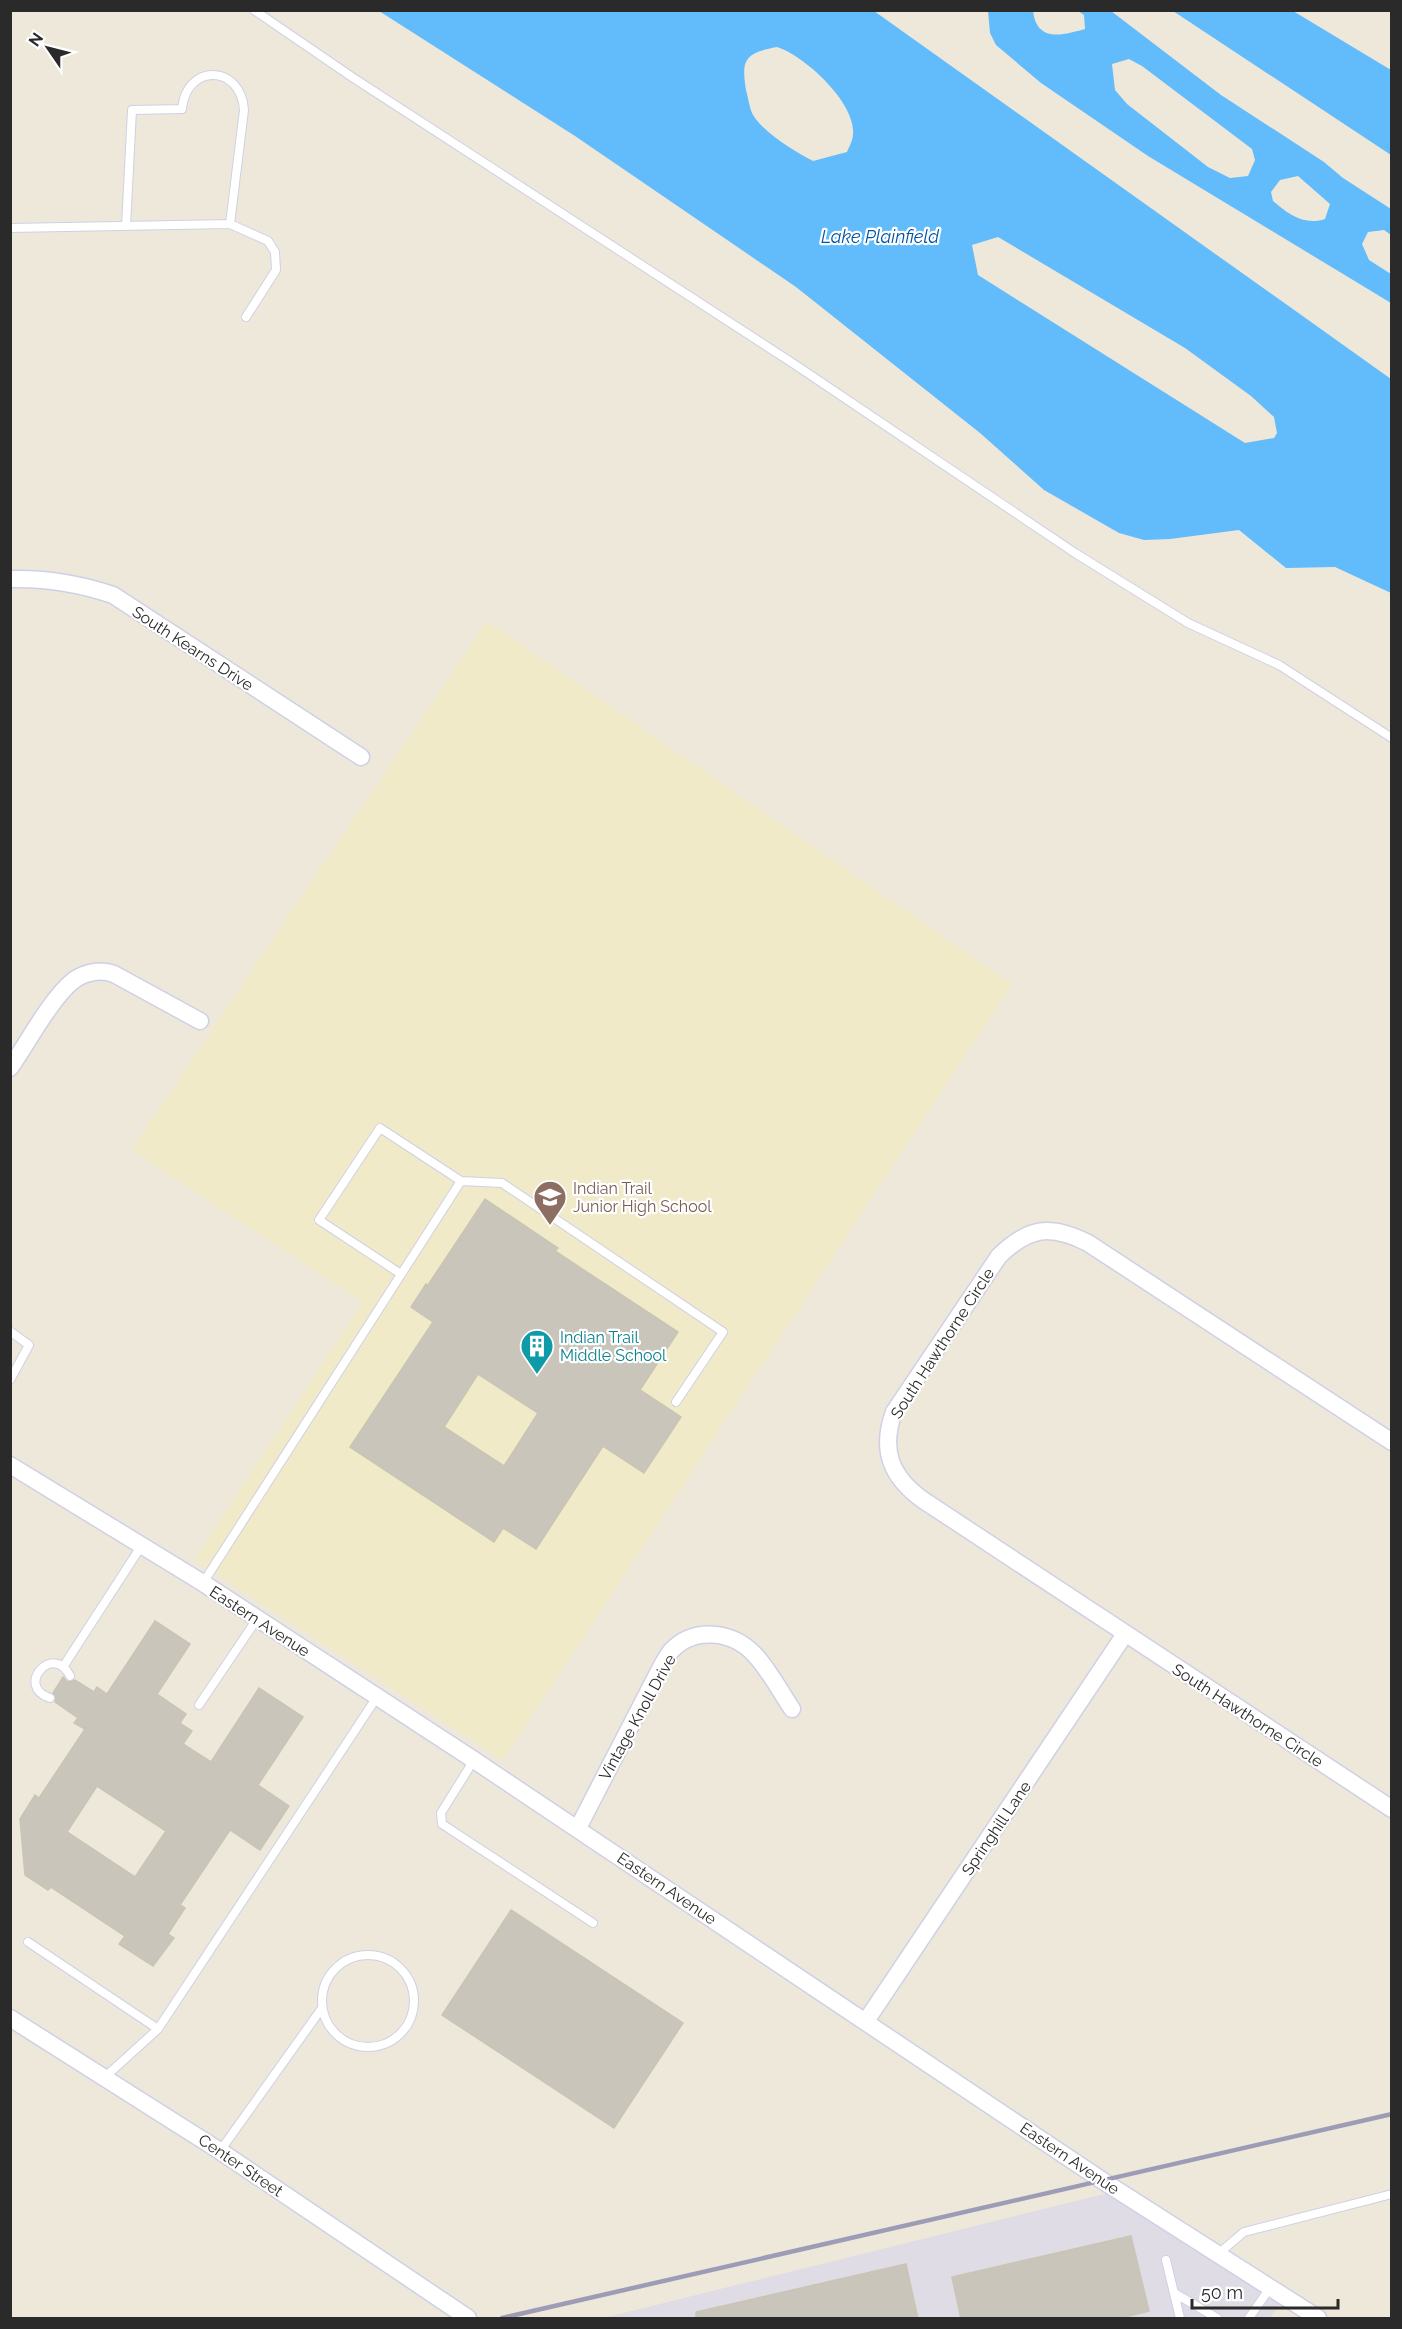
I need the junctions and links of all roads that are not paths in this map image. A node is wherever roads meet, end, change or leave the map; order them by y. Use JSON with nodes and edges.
{"nodes":[{"id":1,"x":254,"y":10,"type":"edge"},
{"id":2,"x":230,"y":224,"type":"junction"},
{"id":3,"x":126,"y":226,"type":"junction"},
{"id":4,"x":10,"y":228,"type":"edge"},
{"id":5,"x":246,"y":317,"type":"dead end"},
{"id":6,"x":10,"y":579,"type":"edge"},
{"id":7,"x":1392,"y":738,"type":"edge"},
{"id":8,"x":361,"y":757,"type":"dead end"},
{"id":9,"x":200,"y":1022,"type":"dead end"},
{"id":10,"x":10,"y":1068,"type":"edge"},
{"id":11,"x":461,"y":1181,"type":"junction"},
{"id":12,"x":401,"y":1274,"type":"junction"},
{"id":13,"x":11,"y":1332,"type":"edge"},
{"id":14,"x":10,"y":1380,"type":"edge"},
{"id":15,"x":676,"y":1402,"type":"dead end"},
{"id":16,"x":1392,"y":1442,"type":"edge"},
{"id":17,"x":10,"y":1465,"type":"edge"},
{"id":18,"x":142,"y":1545,"type":"junction"},
{"id":19,"x":203,"y":1583,"type":"junction"},
{"id":20,"x":257,"y":1619,"type":"junction"},
{"id":21,"x":1125,"y":1634,"type":"junction"},
{"id":22,"x":63,"y":1667,"type":"junction"},
{"id":23,"x":70,"y":1676,"type":"dead end"},
{"id":24,"x":377,"y":1697,"type":"junction"},
{"id":25,"x":50,"y":1698,"type":"dead end"},
{"id":26,"x":199,"y":1705,"type":"dead end"},
{"id":27,"x":792,"y":1709,"type":"dead end"},
{"id":28,"x":474,"y":1760,"type":"junction"},
{"id":29,"x":1392,"y":1809,"type":"edge"},
{"id":30,"x":578,"y":1828,"type":"junction"},
{"id":31,"x":593,"y":1923,"type":"dead end"},
{"id":32,"x":28,"y":1942,"type":"dead end"},
{"id":33,"x":322,"y":2008,"type":"junction"},
{"id":34,"x":10,"y":2018,"type":"edge"},
{"id":35,"x":866,"y":2021,"type":"junction"},
{"id":36,"x":158,"y":2029,"type":"junction"},
{"id":37,"x":105,"y":2076,"type":"junction"},
{"id":38,"x":219,"y":2151,"type":"junction"},
{"id":39,"x":1392,"y":2194,"type":"edge"},
{"id":40,"x":1218,"y":2254,"type":"junction"},
{"id":41,"x":1166,"y":2260,"type":"dead end"},
{"id":42,"x":1270,"y":2288,"type":"junction"},
{"id":43,"x":1176,"y":2294,"type":"junction"},
{"id":44,"x":468,"y":2319,"type":"edge"},
{"id":45,"x":1180,"y":2319,"type":"edge"},
{"id":46,"x":1217,"y":2319,"type":"edge"},
{"id":47,"x":1249,"y":2319,"type":"edge"},
{"id":48,"x":1318,"y":2319,"type":"edge"}],
"edges":[{"from":1,"to":7,"type":"lane"},
{"from":2,"to":3,"type":"lane"},
{"from":2,"to":3,"type":"lane"},
{"from":2,"to":5,"type":"lane"},
{"from":3,"to":4,"type":"lane"},
{"from":6,"to":8,"type":"street","name":"South Kearns Drive"},
{"from":9,"to":10,"type":"street"},
{"from":11,"to":12,"type":"lane"},
{"from":11,"to":12,"type":"lane"},
{"from":11,"to":15,"type":"lane"},
{"from":12,"to":19,"type":"lane"},
{"from":13,"to":14,"type":"lane"},
{"from":16,"to":21,"type":"street","name":"South Hawthorne Circle"},
{"from":17,"to":18,"type":"street","name":"Eastern Avenue"},
{"from":18,"to":19,"type":"street","name":"Eastern Avenue"},
{"from":18,"to":22,"type":"lane"},
{"from":19,"to":20,"type":"street","name":"Eastern Avenue"},
{"from":20,"to":24,"type":"street","name":"Eastern Avenue"},
{"from":20,"to":26,"type":"lane"},
{"from":21,"to":29,"type":"street","name":"South Hawthorne Circle"},
{"from":21,"to":35,"type":"street","name":"Springhill Lane"},
{"from":22,"to":23,"type":"lane"},
{"from":22,"to":25,"type":"lane"},
{"from":24,"to":28,"type":"street","name":"Eastern Avenue"},
{"from":24,"to":36,"type":"lane"},
{"from":27,"to":30,"type":"street","name":"Vintage Knoll Drive"},
{"from":28,"to":30,"type":"street","name":"Eastern Avenue"},
{"from":28,"to":31,"type":"lane"},
{"from":30,"to":35,"type":"street","name":"Eastern Avenue"},
{"from":32,"to":36,"type":"lane"},
{"from":33,"to":33,"type":"lane"},
{"from":33,"to":38,"type":"lane"},
{"from":34,"to":37,"type":"street","name":"Center Street"},
{"from":35,"to":40,"type":"street","name":"Eastern Avenue"},
{"from":36,"to":37,"type":"lane"},
{"from":37,"to":38,"type":"street","name":"Center Street"},
{"from":38,"to":44,"type":"street","name":"Center Street"},
{"from":39,"to":40,"type":"lane"},
{"from":40,"to":42,"type":"street","name":"Eastern Avenue"},
{"from":41,"to":43,"type":"lane"},
{"from":42,"to":47,"type":"lane"},
{"from":42,"to":48,"type":"street","name":"Eastern Avenue"},
{"from":43,"to":45,"type":"lane"},
{"from":43,"to":46,"type":"lane"}]}
